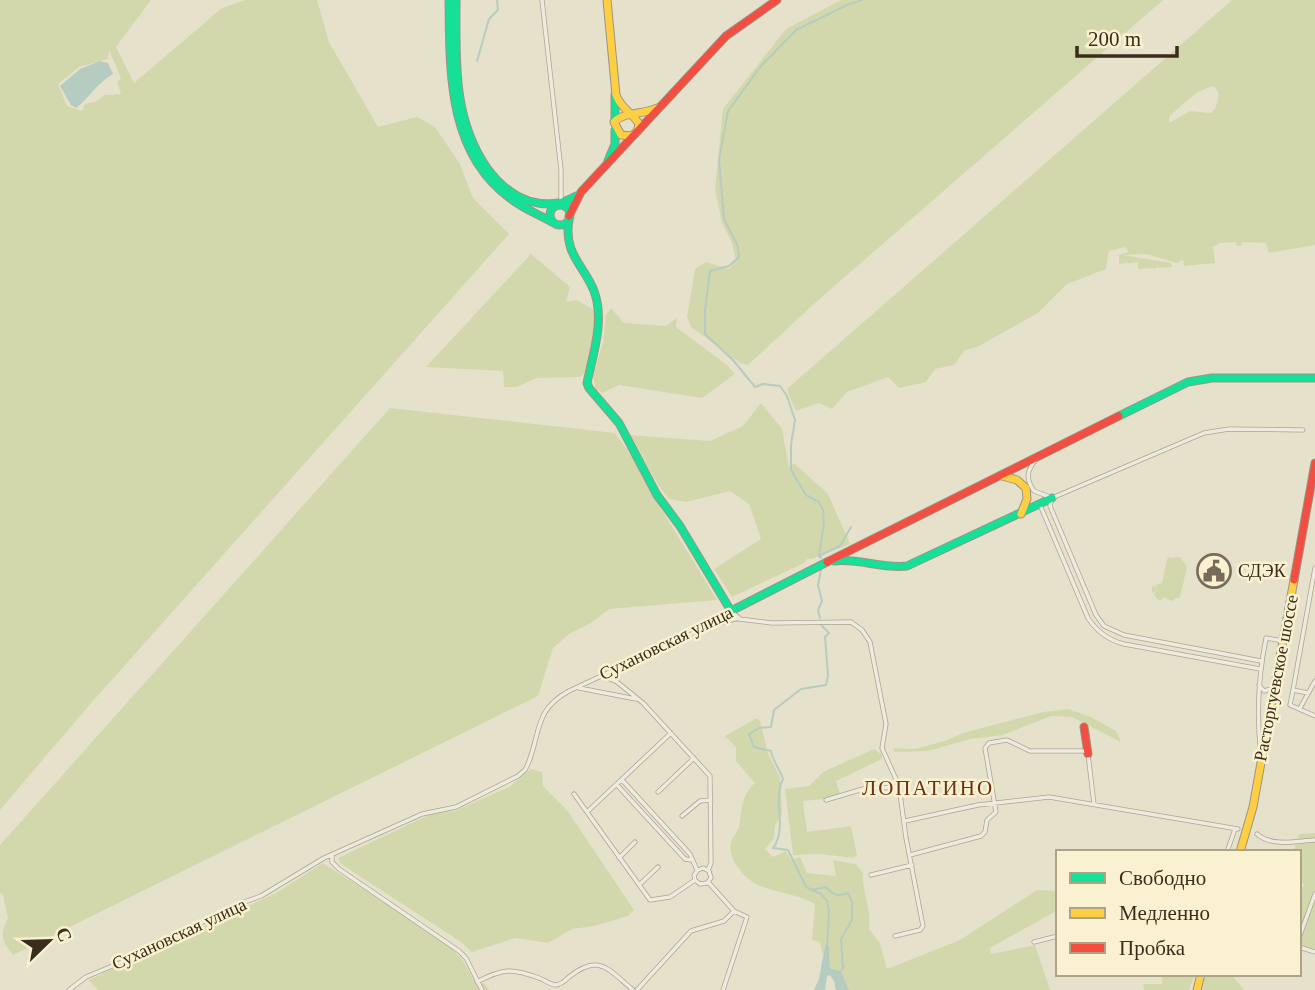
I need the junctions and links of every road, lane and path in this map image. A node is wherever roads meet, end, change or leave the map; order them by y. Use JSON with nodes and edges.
{"nodes":[{"id":1,"x":450,"y":0,"type":"edge"},
{"id":2,"x":456,"y":0,"type":"edge"},
{"id":3,"x":541,"y":0,"type":"edge"},
{"id":4,"x":607,"y":0,"type":"edge"},
{"id":5,"x":777,"y":0,"type":"edge"},
{"id":6,"x":615,"y":92,"type":"junction"},
{"id":7,"x":657,"y":108,"type":"junction"},
{"id":8,"x":627,"y":113,"type":"junction"},
{"id":9,"x":615,"y":126,"type":"junction"},
{"id":10,"x":637,"y":132,"type":"junction"},
{"id":11,"x":605,"y":166,"type":"junction"},
{"id":12,"x":581,"y":192,"type":"junction"},
{"id":13,"x":561,"y":205,"type":"junction"},
{"id":14,"x":569,"y":218,"type":"junction"},
{"id":15,"x":554,"y":223,"type":"junction"},
{"id":16,"x":568,"y":237,"type":"junction"},
{"id":17,"x":1315,"y":378,"type":"edge"},
{"id":18,"x":1303,"y":430,"type":"dead end"},
{"id":19,"x":1036,"y":459,"type":"junction"},
{"id":20,"x":1315,"y":463,"type":"edge"},
{"id":21,"x":1002,"y":476,"type":"junction"},
{"id":22,"x":1051,"y":502,"type":"junction"},
{"id":23,"x":1041,"y":507,"type":"junction"},
{"id":24,"x":1021,"y":513,"type":"junction"},
{"id":25,"x":871,"y":540,"type":"junction"},
{"id":26,"x":872,"y":563,"type":"junction"},
{"id":27,"x":821,"y":565,"type":"junction"},
{"id":28,"x":1315,"y":568,"type":"edge"},
{"id":29,"x":1079,"y":577,"type":"junction"},
{"id":30,"x":1072,"y":581,"type":"junction"},
{"id":31,"x":731,"y":611,"type":"junction"},
{"id":32,"x":738,"y":618,"type":"junction"},
{"id":33,"x":708,"y":626,"type":"junction"},
{"id":34,"x":1145,"y":639,"type":"junction"},
{"id":35,"x":1283,"y":641,"type":"junction"},
{"id":36,"x":1144,"y":647,"type":"junction"},
{"id":37,"x":1236,"y":656,"type":"junction"},
{"id":38,"x":1261,"y":661,"type":"junction"},
{"id":39,"x":1234,"y":665,"type":"junction"},
{"id":40,"x":620,"y":667,"type":"junction"},
{"id":41,"x":1260,"y":669,"type":"junction"},
{"id":42,"x":602,"y":675,"type":"junction"},
{"id":43,"x":591,"y":680,"type":"junction"},
{"id":44,"x":1315,"y":681,"type":"edge"},
{"id":45,"x":617,"y":682,"type":"junction"},
{"id":46,"x":1259,"y":683,"type":"junction"},
{"id":47,"x":1274,"y":685,"type":"junction"},
{"id":48,"x":576,"y":687,"type":"junction"},
{"id":49,"x":595,"y":690,"type":"junction"},
{"id":50,"x":1293,"y":690,"type":"junction"},
{"id":51,"x":1308,"y":693,"type":"junction"},
{"id":52,"x":639,"y":699,"type":"junction"},
{"id":53,"x":1300,"y":708,"type":"junction"},
{"id":54,"x":1315,"y":716,"type":"edge"},
{"id":55,"x":1084,"y":727,"type":"dead end"},
{"id":56,"x":671,"y":733,"type":"junction"},
{"id":57,"x":1088,"y":754,"type":"junction"},
{"id":58,"x":694,"y":758,"type":"junction"},
{"id":59,"x":1261,"y":760,"type":"junction"},
{"id":60,"x":622,"y":780,"type":"junction"},
{"id":61,"x":616,"y":785,"type":"junction"},
{"id":62,"x":899,"y":787,"type":"junction"},
{"id":63,"x":658,"y":792,"type":"dead end"},
{"id":64,"x":575,"y":794,"type":"dead end"},
{"id":65,"x":711,"y":800,"type":"junction"},
{"id":66,"x":826,"y":800,"type":"dead end"},
{"id":67,"x":995,"y":803,"type":"junction"},
{"id":68,"x":1094,"y":804,"type":"junction"},
{"id":69,"x":587,"y":811,"type":"junction"},
{"id":70,"x":682,"y":817,"type":"dead end"},
{"id":71,"x":905,"y":821,"type":"junction"},
{"id":72,"x":1257,"y":834,"type":"dead end"},
{"id":73,"x":1315,"y":840,"type":"edge"},
{"id":74,"x":635,"y":842,"type":"dead end"},
{"id":75,"x":1228,"y":850,"type":"edge"},
{"id":76,"x":1241,"y":850,"type":"edge"},
{"id":77,"x":332,"y":855,"type":"junction"},
{"id":78,"x":910,"y":855,"type":"junction"},
{"id":79,"x":619,"y":858,"type":"junction"},
{"id":80,"x":691,"y":860,"type":"junction"},
{"id":81,"x":912,"y":865,"type":"junction"},
{"id":82,"x":658,"y":867,"type":"dead end"},
{"id":83,"x":697,"y":870,"type":"junction"},
{"id":84,"x":708,"y":870,"type":"junction"},
{"id":85,"x":871,"y":875,"type":"dead end"},
{"id":86,"x":695,"y":880,"type":"junction"},
{"id":87,"x":708,"y":883,"type":"junction"},
{"id":88,"x":639,"y":886,"type":"junction"},
{"id":89,"x":1315,"y":894,"type":"edge"},
{"id":90,"x":734,"y":911,"type":"junction"},
{"id":91,"x":1301,"y":932,"type":"edge"},
{"id":92,"x":895,"y":936,"type":"dead end"},
{"id":93,"x":1056,"y":936,"type":"edge"},
{"id":94,"x":1034,"y":942,"type":"dead end"},
{"id":95,"x":477,"y":982,"type":"junction"},
{"id":96,"x":69,"y":990,"type":"edge"},
{"id":97,"x":482,"y":990,"type":"edge"},
{"id":98,"x":635,"y":990,"type":"edge"},
{"id":99,"x":723,"y":990,"type":"edge"}],
"edges":[{"from":1,"to":15,"type":"street"},
{"from":2,"to":13,"type":"street"},
{"from":3,"to":13,"type":"street"},
{"from":4,"to":6,"type":"street"},
{"from":5,"to":7,"type":"street"},
{"from":6,"to":8,"type":"street"},
{"from":6,"to":9,"type":"street"},
{"from":7,"to":8,"type":"street"},
{"from":7,"to":10,"type":"street"},
{"from":8,"to":9,"type":"street"},
{"from":8,"to":10,"type":"street"},
{"from":9,"to":10,"type":"street"},
{"from":9,"to":11,"type":"street"},
{"from":10,"to":11,"type":"street"},
{"from":11,"to":12,"type":"street"},
{"from":12,"to":13,"type":"street"},
{"from":12,"to":14,"type":"street"},
{"from":13,"to":14,"type":"street"},
{"from":13,"to":15,"type":"street"},
{"from":14,"to":15,"type":"street"},
{"from":14,"to":16,"type":"street"},
{"from":15,"to":16,"type":"street"},
{"from":16,"to":31,"type":"street"},
{"from":17,"to":19,"type":"street","name":"Сухановская улица"},
{"from":18,"to":22,"type":"street"},
{"from":19,"to":21,"type":"street","name":"Сухановская улица"},
{"from":19,"to":22,"type":"street"},
{"from":20,"to":35,"type":"street","name":"Расторгуевское шоссе"},
{"from":21,"to":24,"type":"street"},
{"from":21,"to":25,"type":"street","name":"Сухановская улица"},
{"from":22,"to":23,"type":"street"},
{"from":22,"to":29,"type":"street"},
{"from":23,"to":24,"type":"street"},
{"from":23,"to":30,"type":"street"},
{"from":24,"to":26,"type":"street"},
{"from":25,"to":26,"type":"street"},
{"from":25,"to":27,"type":"street","name":"Сухановская улица"},
{"from":26,"to":27,"type":"street"},
{"from":27,"to":31,"type":"street","name":"Сухановская улица"},
{"from":28,"to":50,"type":"street"},
{"from":29,"to":30,"type":"street"},
{"from":29,"to":34,"type":"street"},
{"from":30,"to":36,"type":"street"},
{"from":31,"to":32,"type":"street"},
{"from":31,"to":33,"type":"street","name":"Сухановская улица"},
{"from":32,"to":33,"type":"street"},
{"from":32,"to":62,"type":"street"},
{"from":33,"to":40,"type":"street","name":"Сухановская улица"},
{"from":34,"to":36,"type":"street"},
{"from":34,"to":37,"type":"street"},
{"from":35,"to":38,"type":"street"},
{"from":35,"to":47,"type":"street","name":"Расторгуевское шоссе"},
{"from":36,"to":39,"type":"street"},
{"from":37,"to":38,"type":"street"},
{"from":37,"to":39,"type":"street"},
{"from":38,"to":41,"type":"street"},
{"from":39,"to":41,"type":"street"},
{"from":40,"to":42,"type":"street","name":"Сухановская улица"},
{"from":40,"to":45,"type":"street"},
{"from":41,"to":46,"type":"street"},
{"from":42,"to":43,"type":"street","name":"Сухановская улица"},
{"from":42,"to":45,"type":"street"},
{"from":43,"to":48,"type":"street","name":"Сухановская улица"},
{"from":43,"to":49,"type":"street"},
{"from":44,"to":51,"type":"street"},
{"from":45,"to":52,"type":"street"},
{"from":46,"to":47,"type":"street"},
{"from":46,"to":59,"type":"street"},
{"from":47,"to":59,"type":"street","name":"Расторгуевское шоссе"},
{"from":48,"to":49,"type":"street"},
{"from":48,"to":77,"type":"street","name":"Сухановская улица"},
{"from":49,"to":52,"type":"street"},
{"from":50,"to":51,"type":"street"},
{"from":50,"to":53,"type":"street"},
{"from":51,"to":53,"type":"street"},
{"from":52,"to":56,"type":"street"},
{"from":53,"to":54,"type":"street"},
{"from":55,"to":57,"type":"street"},
{"from":56,"to":58,"type":"street"},
{"from":56,"to":60,"type":"street"},
{"from":57,"to":67,"type":"street"},
{"from":57,"to":68,"type":"street"},
{"from":58,"to":63,"type":"street"},
{"from":58,"to":65,"type":"street"},
{"from":59,"to":76,"type":"street","name":"Расторгуевское шоссе"},
{"from":60,"to":61,"type":"street"},
{"from":60,"to":80,"type":"street"},
{"from":61,"to":69,"type":"street"},
{"from":61,"to":80,"type":"street"},
{"from":62,"to":66,"type":"street"},
{"from":62,"to":71,"type":"street"},
{"from":64,"to":69,"type":"street"},
{"from":65,"to":70,"type":"street"},
{"from":65,"to":84,"type":"street"},
{"from":67,"to":68,"type":"street"},
{"from":67,"to":71,"type":"street"},
{"from":67,"to":78,"type":"street"},
{"from":68,"to":75,"type":"street"},
{"from":69,"to":79,"type":"street"},
{"from":71,"to":78,"type":"street"},
{"from":72,"to":73,"type":"street"},
{"from":74,"to":79,"type":"street"},
{"from":77,"to":95,"type":"street"},
{"from":77,"to":96,"type":"street","name":"Сухановская улица"},
{"from":78,"to":81,"type":"street"},
{"from":79,"to":88,"type":"street"},
{"from":80,"to":83,"type":"street"},
{"from":81,"to":85,"type":"street"},
{"from":81,"to":92,"type":"street"},
{"from":82,"to":88,"type":"street"},
{"from":83,"to":84,"type":"street"},
{"from":83,"to":86,"type":"street"},
{"from":84,"to":87,"type":"street"},
{"from":86,"to":87,"type":"street"},
{"from":86,"to":88,"type":"street"},
{"from":87,"to":90,"type":"street"},
{"from":89,"to":91,"type":"street"},
{"from":90,"to":98,"type":"street"},
{"from":90,"to":99,"type":"street"},
{"from":93,"to":94,"type":"street"},
{"from":95,"to":97,"type":"street"},
{"from":95,"to":98,"type":"street"}]}
